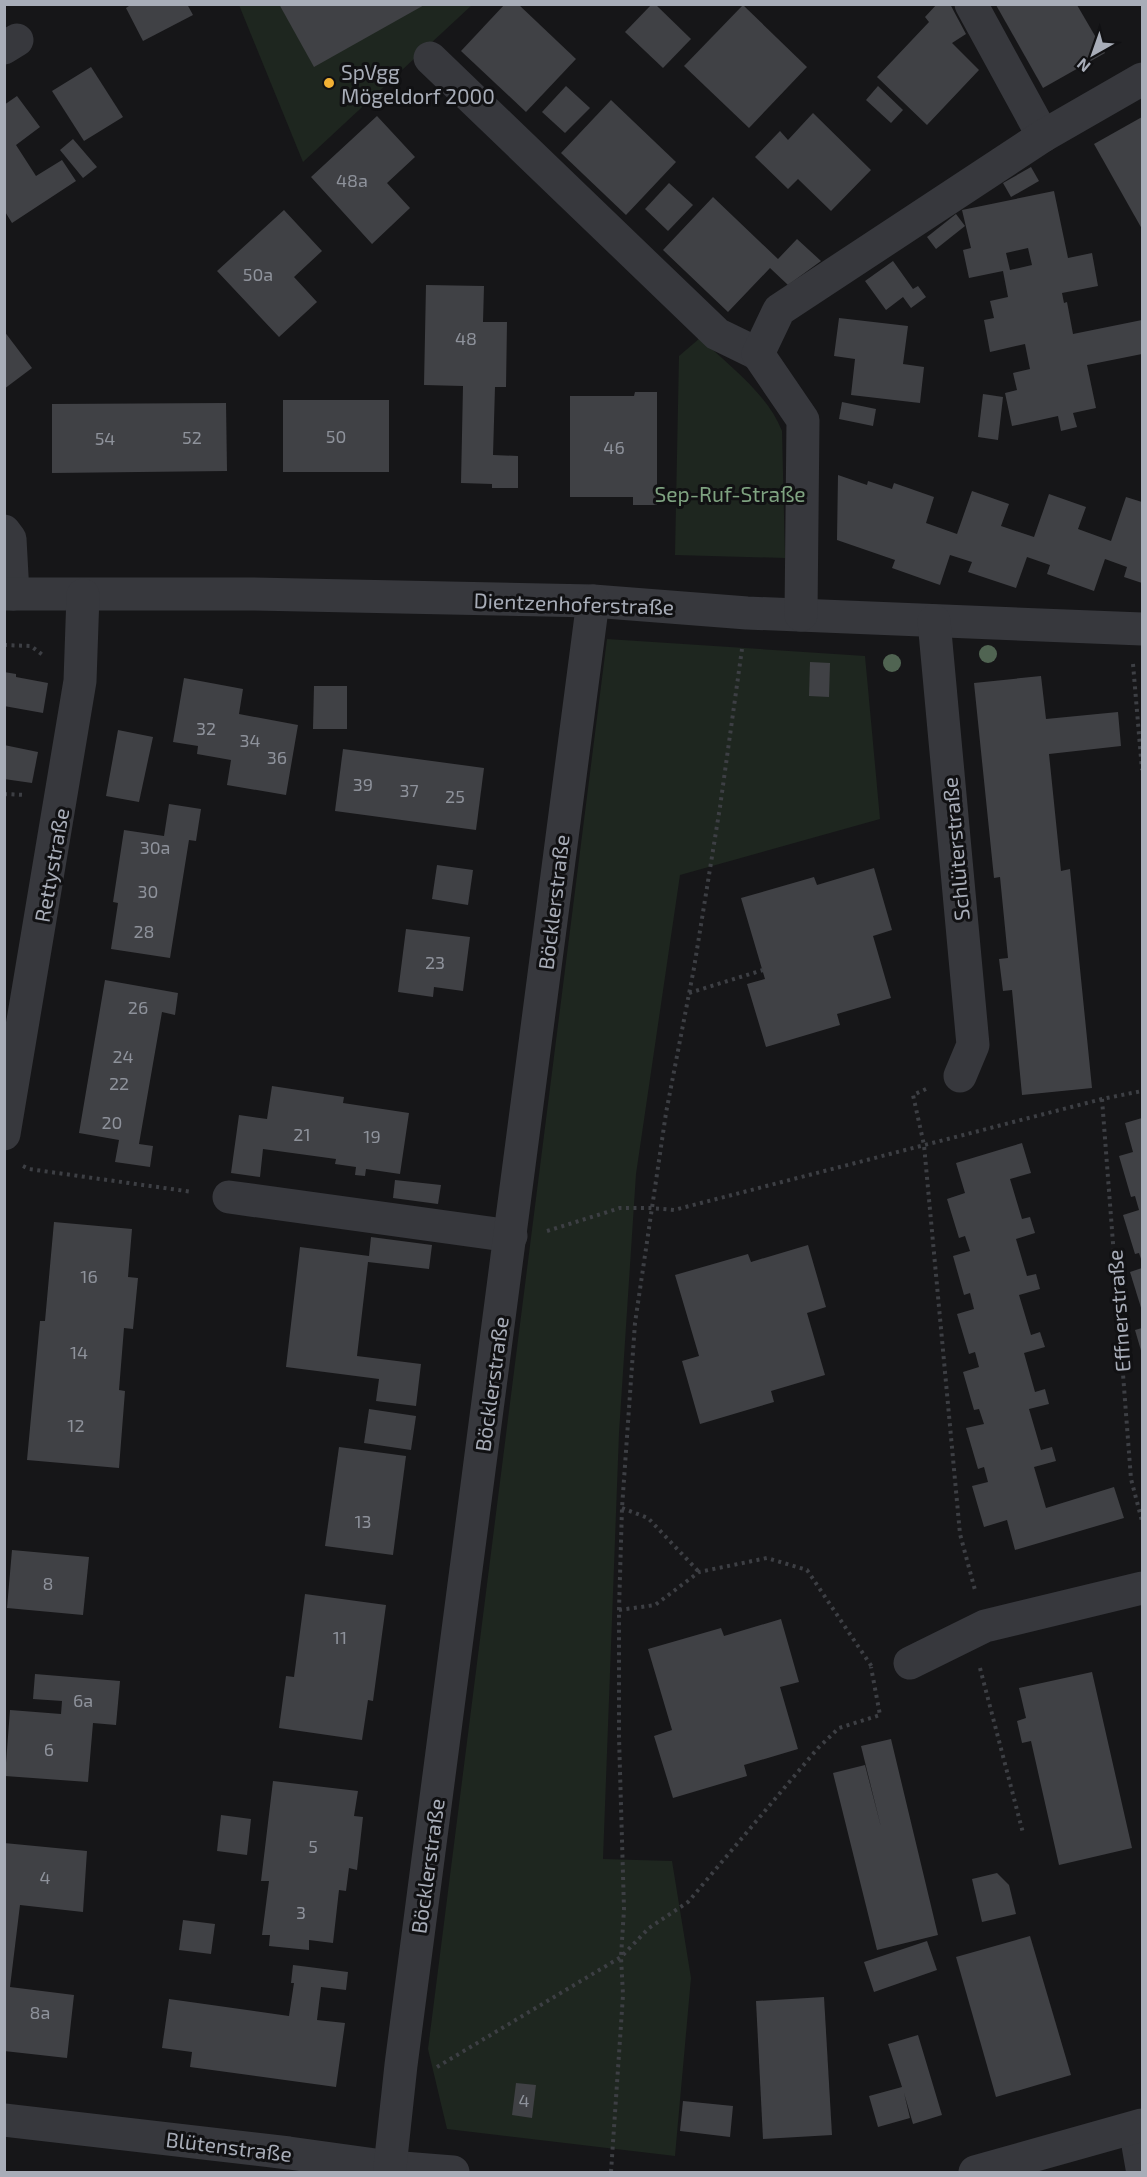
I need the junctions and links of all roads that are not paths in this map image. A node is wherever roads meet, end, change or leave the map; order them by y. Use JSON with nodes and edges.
{"nodes":[{"id":1,"x":971,"y":4,"type":"edge"},
{"id":2,"x":430,"y":58,"type":"dead end"},
{"id":3,"x":1143,"y":79,"type":"edge"},
{"id":4,"x":1043,"y":136,"type":"junction"},
{"id":5,"x":758,"y":354,"type":"junction"},
{"id":6,"x":4,"y":531,"type":"edge"},
{"id":7,"x":9,"y":594,"type":"edge"},
{"id":8,"x":83,"y":594,"type":"junction"},
{"id":9,"x":593,"y":601,"type":"junction"},
{"id":10,"x":801,"y":615,"type":"junction"},
{"id":11,"x":933,"y":621,"type":"junction"},
{"id":12,"x":1136,"y":629,"type":"edge"},
{"id":13,"x":960,"y":1076,"type":"road end"},
{"id":14,"x":4,"y":1134,"type":"edge"},
{"id":15,"x":229,"y":1197,"type":"road end"},
{"id":16,"x":511,"y":1236,"type":"junction"},
{"id":17,"x":1143,"y":1588,"type":"edge"},
{"id":18,"x":910,"y":1663,"type":"road end"},
{"id":19,"x":4,"y":2120,"type":"edge"},
{"id":20,"x":1139,"y":2127,"type":"edge"},
{"id":21,"x":390,"y":2167,"type":"junction"},
{"id":22,"x":1143,"y":2168,"type":"edge"},
{"id":23,"x":453,"y":2172,"type":"edge"},
{"id":24,"x":975,"y":2172,"type":"edge"}],
"edges":[{"from":1,"to":4,"type":"street"},
{"from":2,"to":5,"type":"street"},
{"from":3,"to":4,"type":"street"},
{"from":4,"to":5,"type":"street"},
{"from":5,"to":10,"type":"street"},
{"from":6,"to":7,"type":"street"},
{"from":7,"to":8,"type":"street","name":"Dientzenhoferstraße"},
{"from":8,"to":9,"type":"street","name":"Dientzenhoferstraße"},
{"from":8,"to":14,"type":"street","name":"Rettystraße"},
{"from":9,"to":10,"type":"street","name":"Dientzenhoferstraße"},
{"from":9,"to":16,"type":"street","name":"Böcklerstraße"},
{"from":10,"to":11,"type":"street","name":"Dientzenhoferstraße"},
{"from":11,"to":12,"type":"street","name":"Dientzenhoferstraße"},
{"from":11,"to":13,"type":"street","name":"Schlüterstraße"},
{"from":15,"to":16,"type":"street"},
{"from":16,"to":21,"type":"street","name":"Böcklerstraße"},
{"from":17,"to":18,"type":"street"},
{"from":19,"to":21,"type":"street","name":"Blütenstraße"},
{"from":20,"to":22,"type":"street"},
{"from":20,"to":24,"type":"street"},
{"from":21,"to":23,"type":"street","name":"Blütenstraße"}]}
